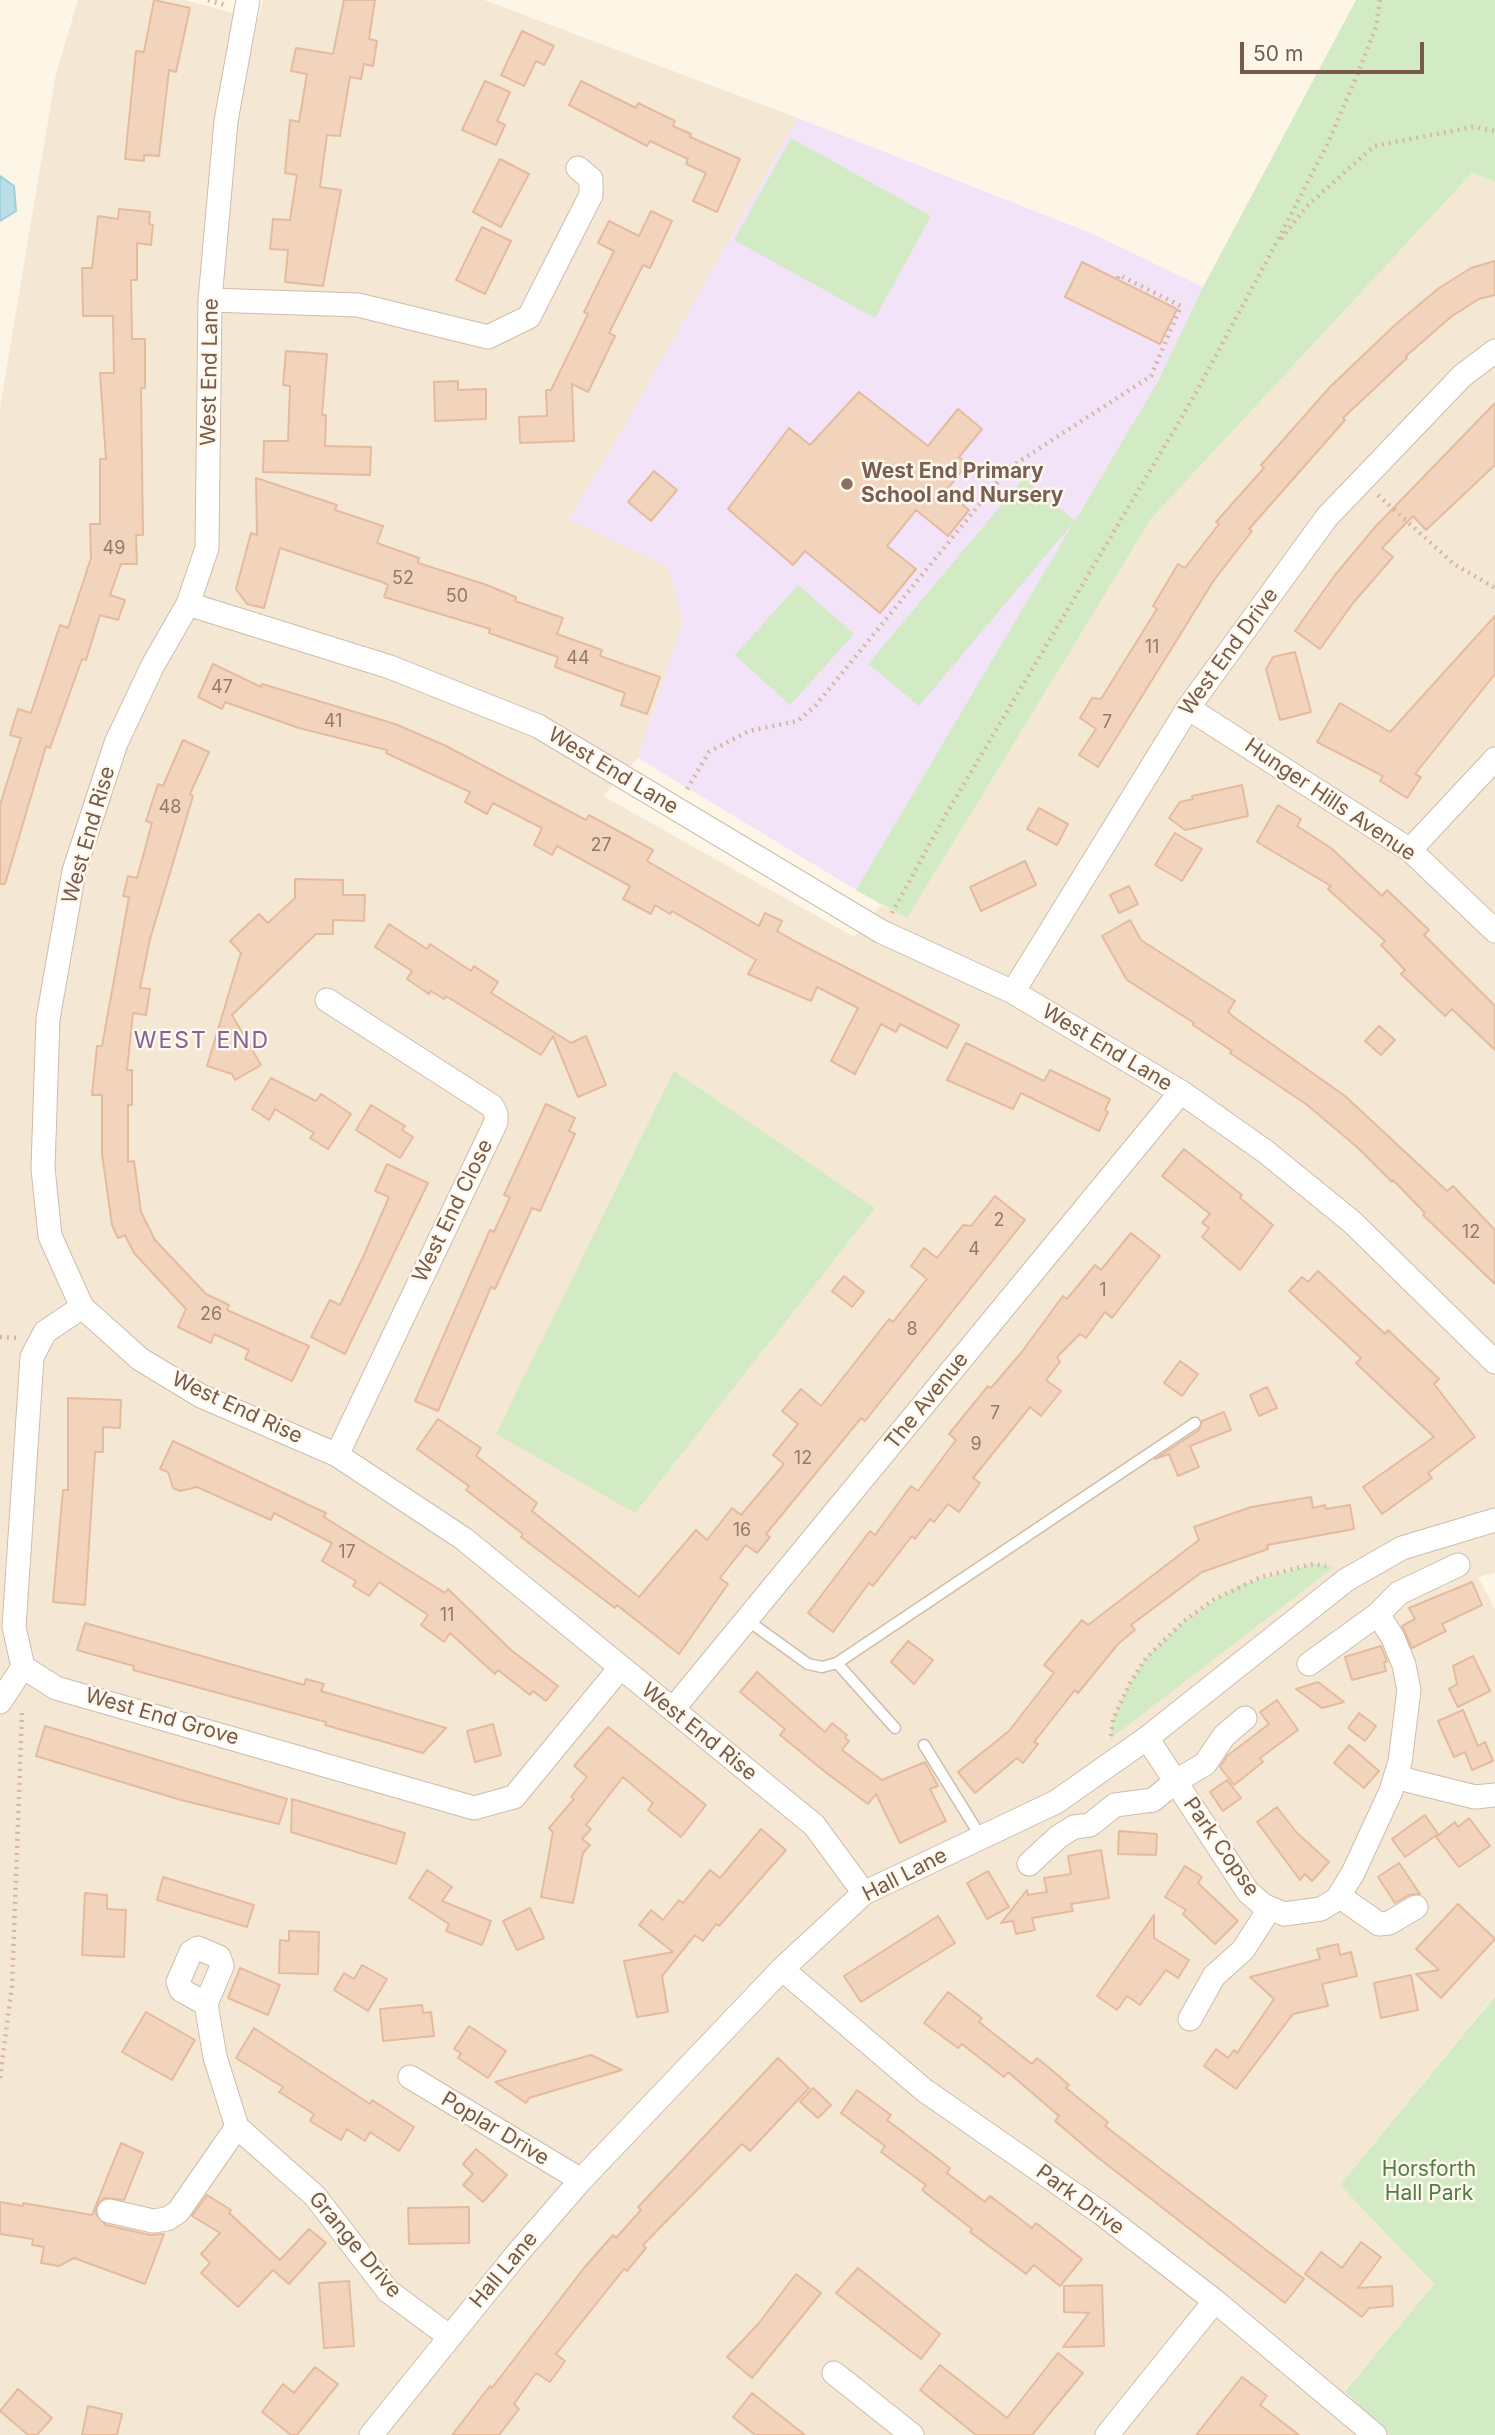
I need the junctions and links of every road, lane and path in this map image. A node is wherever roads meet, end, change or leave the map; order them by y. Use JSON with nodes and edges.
{"nodes":[{"id":1,"x":248,"y":0,"type":"edge"},
{"id":2,"x":1381,"y":0,"type":"edge"},
{"id":3,"x":1495,"y":131,"type":"edge"},
{"id":4,"x":578,"y":168,"type":"dead end"},
{"id":5,"x":1272,"y":251,"type":"junction"},
{"id":6,"x":1117,"y":279,"type":"dead end"},
{"id":7,"x":210,"y":300,"type":"junction"},
{"id":8,"x":1495,"y":352,"type":"edge"},
{"id":9,"x":1361,"y":481,"type":"junction"},
{"id":10,"x":1495,"y":588,"type":"edge"},
{"id":11,"x":188,"y":604,"type":"junction"},
{"id":12,"x":1188,"y":708,"type":"junction"},
{"id":13,"x":1495,"y":758,"type":"edge"},
{"id":14,"x":677,"y":809,"type":"junction"},
{"id":15,"x":1410,"y":850,"type":"junction"},
{"id":16,"x":1495,"y":931,"type":"edge"},
{"id":17,"x":882,"y":932,"type":"junction"},
{"id":18,"x":1013,"y":992,"type":"junction"},
{"id":19,"x":327,"y":1000,"type":"dead end"},
{"id":20,"x":1181,"y":1092,"type":"junction"},
{"id":21,"x":82,"y":1307,"type":"junction"},
{"id":22,"x":1495,"y":1362,"type":"edge"},
{"id":23,"x":1195,"y":1423,"type":"dead end"},
{"id":24,"x":337,"y":1455,"type":"junction"},
{"id":25,"x":1495,"y":1520,"type":"edge"},
{"id":26,"x":1458,"y":1565,"type":"dead end"},
{"id":27,"x":1365,"y":1570,"type":"junction"},
{"id":28,"x":1378,"y":1614,"type":"junction"},
{"id":29,"x":747,"y":1620,"type":"junction"},
{"id":30,"x":837,"y":1663,"type":"junction"},
{"id":31,"x":1309,"y":1664,"type":"dead end"},
{"id":32,"x":23,"y":1667,"type":"junction"},
{"id":33,"x":620,"y":1668,"type":"junction"},
{"id":34,"x":11,"y":1705,"type":"edge"},
{"id":35,"x":673,"y":1709,"type":"junction"},
{"id":36,"x":1245,"y":1718,"type":"dead end"},
{"id":37,"x":895,"y":1728,"type":"dead end"},
{"id":38,"x":1147,"y":1738,"type":"junction"},
{"id":39,"x":925,"y":1745,"type":"dead end"},
{"id":40,"x":1105,"y":1768,"type":"junction"},
{"id":41,"x":1395,"y":1777,"type":"junction"},
{"id":42,"x":1176,"y":1781,"type":"junction"},
{"id":43,"x":1495,"y":1795,"type":"edge"},
{"id":44,"x":981,"y":1837,"type":"junction"},
{"id":45,"x":1029,"y":1864,"type":"dead end"},
{"id":46,"x":864,"y":1893,"type":"junction"},
{"id":47,"x":1339,"y":1896,"type":"junction"},
{"id":48,"x":1416,"y":1907,"type":"dead end"},
{"id":49,"x":1270,"y":1908,"type":"junction"},
{"id":50,"x":1370,"y":1920,"type":"junction"},
{"id":51,"x":1391,"y":1940,"type":"dead end"},
{"id":52,"x":782,"y":1969,"type":"junction"},
{"id":53,"x":206,"y":2004,"type":"dead end"},
{"id":54,"x":1190,"y":2019,"type":"dead end"},
{"id":55,"x":410,"y":2077,"type":"dead end"},
{"id":56,"x":0,"y":2078,"type":"edge"},
{"id":57,"x":237,"y":2127,"type":"junction"},
{"id":58,"x":581,"y":2180,"type":"junction"},
{"id":59,"x":109,"y":2211,"type":"dead end"},
{"id":60,"x":1215,"y":2301,"type":"junction"},
{"id":61,"x":450,"y":2337,"type":"junction"},
{"id":62,"x":834,"y":2373,"type":"dead end"},
{"id":63,"x":371,"y":2435,"type":"edge"},
{"id":64,"x":912,"y":2435,"type":"edge"},
{"id":65,"x":1107,"y":2435,"type":"edge"},
{"id":66,"x":1375,"y":2435,"type":"edge"}],
"edges":[{"from":1,"to":7,"type":"street","name":"West End Lane"},
{"from":2,"to":5,"type":"path"},
{"from":3,"to":5,"type":"path"},
{"from":4,"to":7,"type":"street"},
{"from":5,"to":17,"type":"path"},
{"from":6,"to":14,"type":"path"},
{"from":7,"to":11,"type":"street","name":"West End Lane"},
{"from":8,"to":9,"type":"street","name":"West End Drive"},
{"from":9,"to":10,"type":"path"},
{"from":9,"to":12,"type":"street","name":"West End Drive"},
{"from":11,"to":14,"type":"street","name":"West End Lane"},
{"from":11,"to":21,"type":"street","name":"West End Rise"},
{"from":12,"to":15,"type":"street","name":"Hunger Hills Avenue"},
{"from":12,"to":18,"type":"street","name":"West End Drive"},
{"from":13,"to":15,"type":"street"},
{"from":14,"to":17,"type":"street","name":"West End Lane"},
{"from":15,"to":16,"type":"street","name":"Hunger Hills Avenue"},
{"from":17,"to":18,"type":"street","name":"West End Lane"},
{"from":18,"to":20,"type":"street","name":"West End Lane"},
{"from":19,"to":24,"type":"street","name":"West End Close"},
{"from":20,"to":22,"type":"street","name":"West End Lane"},
{"from":20,"to":29,"type":"street","name":"The Avenue"},
{"from":21,"to":24,"type":"street","name":"West End Rise"},
{"from":21,"to":32,"type":"street"},
{"from":23,"to":30,"type":"lane"},
{"from":24,"to":33,"type":"street","name":"West End Rise"},
{"from":25,"to":27,"type":"street","name":"Hall Lane"},
{"from":26,"to":28,"type":"street"},
{"from":27,"to":38,"type":"street","name":"Hall Lane"},
{"from":27,"to":40,"type":"path"},
{"from":28,"to":31,"type":"street"},
{"from":28,"to":41,"type":"street"},
{"from":29,"to":30,"type":"lane"},
{"from":29,"to":35,"type":"street","name":"The Avenue"},
{"from":30,"to":37,"type":"lane"},
{"from":32,"to":33,"type":"street","name":"West End Grove"},
{"from":32,"to":34,"type":"street"},
{"from":33,"to":35,"type":"street","name":"West End Rise"},
{"from":34,"to":56,"type":"path"},
{"from":35,"to":46,"type":"street","name":"West End Rise"},
{"from":36,"to":42,"type":"street","name":"Park Copse"},
{"from":38,"to":40,"type":"street","name":"Hall Lane"},
{"from":38,"to":42,"type":"street","name":"Park Copse"},
{"from":39,"to":44,"type":"lane"},
{"from":40,"to":44,"type":"street","name":"Hall Lane"},
{"from":41,"to":43,"type":"street"},
{"from":41,"to":47,"type":"street"},
{"from":42,"to":45,"type":"street","name":"Park Copse"},
{"from":42,"to":49,"type":"street","name":"Park Copse"},
{"from":44,"to":46,"type":"street","name":"Hall Lane"},
{"from":46,"to":52,"type":"street","name":"Hall Lane"},
{"from":47,"to":49,"type":"street","name":"Park Copse"},
{"from":47,"to":50,"type":"street"},
{"from":48,"to":50,"type":"street"},
{"from":49,"to":54,"type":"street","name":"Park Copse"},
{"from":50,"to":51,"type":"street"},
{"from":52,"to":58,"type":"street","name":"Hall Lane"},
{"from":52,"to":60,"type":"street","name":"Park Drive"},
{"from":53,"to":57,"type":"street"},
{"from":55,"to":58,"type":"street","name":"Poplar Drive"},
{"from":57,"to":59,"type":"street"},
{"from":57,"to":61,"type":"street","name":"Grange Drive"},
{"from":58,"to":61,"type":"street","name":"Hall Lane"},
{"from":60,"to":65,"type":"street"},
{"from":60,"to":66,"type":"street","name":"Park Drive"},
{"from":61,"to":63,"type":"street","name":"Hall Lane"},
{"from":62,"to":64,"type":"street"}]}
